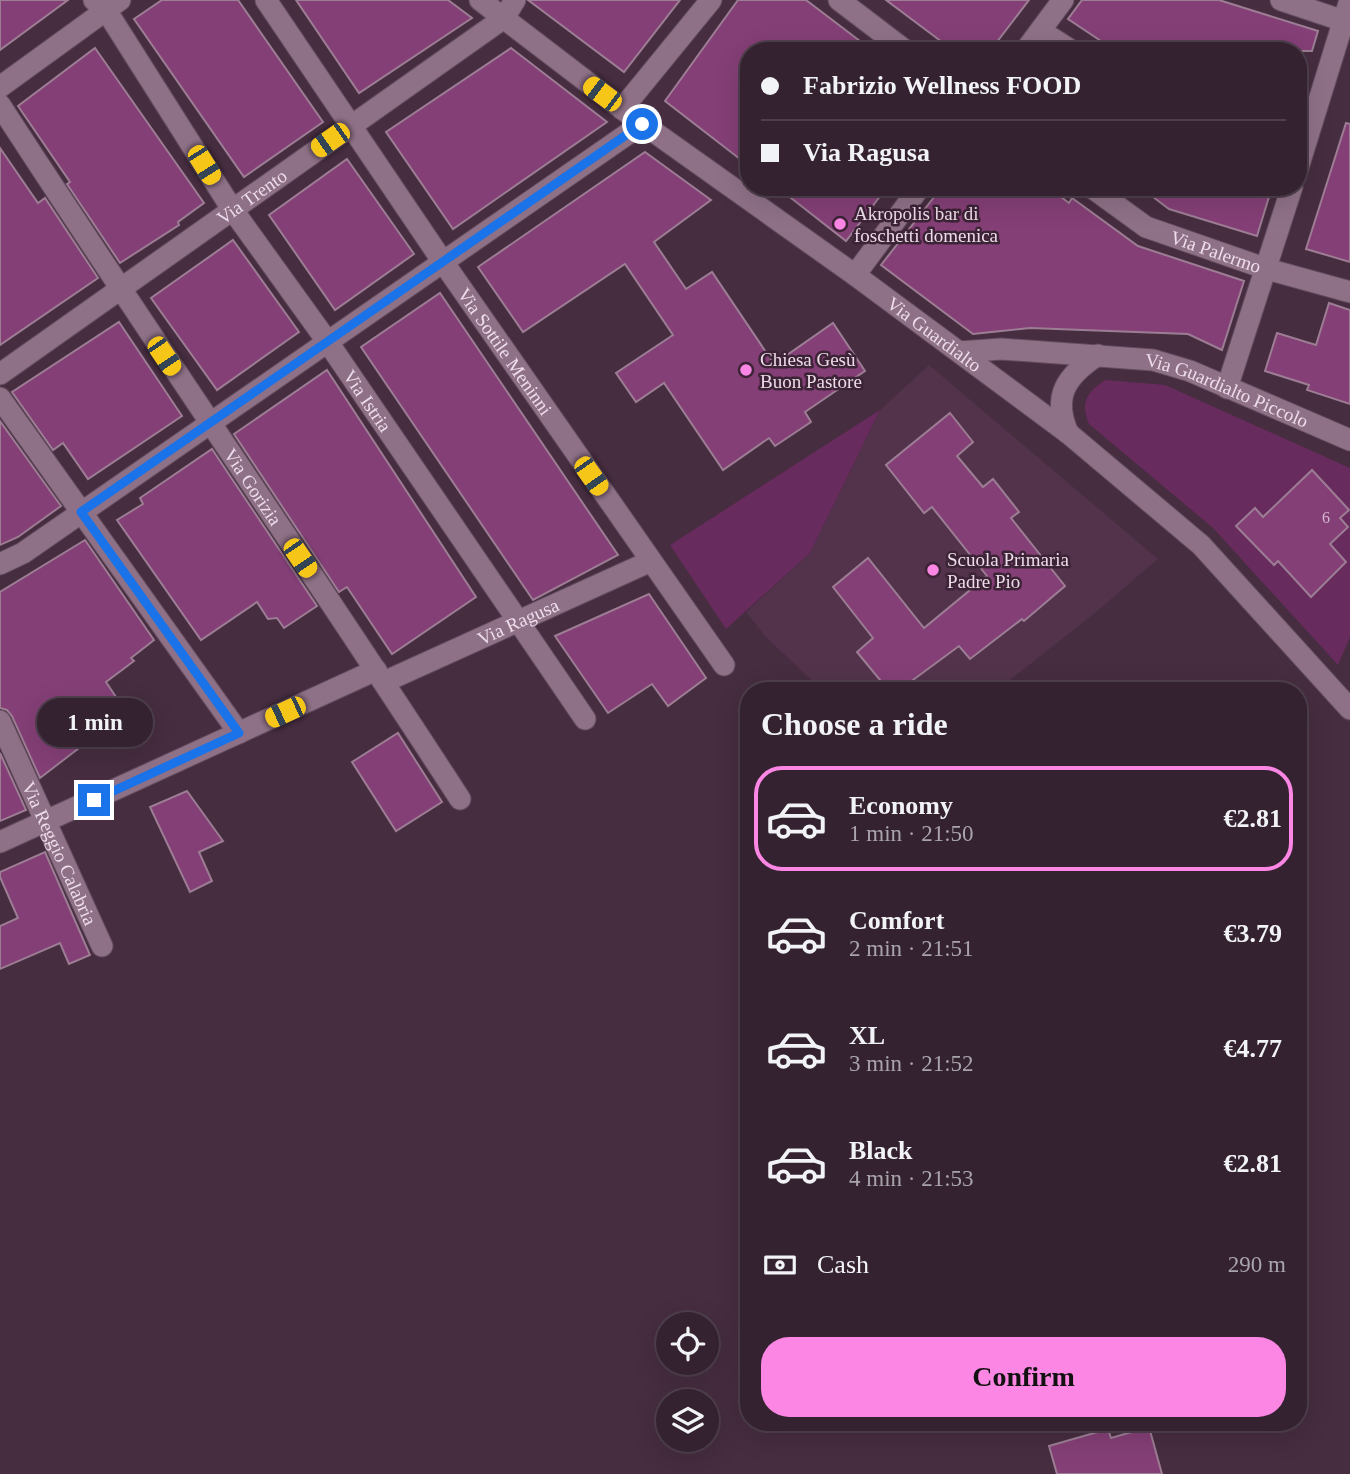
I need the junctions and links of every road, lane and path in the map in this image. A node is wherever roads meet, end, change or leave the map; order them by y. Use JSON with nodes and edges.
{"nodes":[{"id":1,"x":266,"y":0,"type":"edge"},
{"id":2,"x":480,"y":0,"type":"edge"},
{"id":3,"x":710,"y":0,"type":"edge"},
{"id":4,"x":839,"y":0,"type":"edge"},
{"id":5,"x":1063,"y":0,"type":"edge"},
{"id":6,"x":1281,"y":0,"type":"edge"},
{"id":7,"x":1350,"y":0,"type":"edge"},
{"id":8,"x":107,"y":3,"type":"edge"},
{"id":9,"x":509,"y":9,"type":"edge"},
{"id":10,"x":1347,"y":22,"type":"edge"},
{"id":11,"x":1041,"y":31,"type":"junction"},
{"id":12,"x":894,"y":42,"type":"edge"},
{"id":13,"x":1032,"y":42,"type":"edge"},
{"id":14,"x":1058,"y":42,"type":"edge"},
{"id":15,"x":0,"y":88,"type":"edge"},
{"id":16,"x":0,"y":105,"type":"edge"},
{"id":17,"x":622,"y":109,"type":"junction"},
{"id":18,"x":642,"y":124,"type":"junction"},
{"id":19,"x":350,"y":127,"type":"junction"},
{"id":20,"x":1307,"y":138,"type":"edge"},
{"id":21,"x":740,"y":193,"type":"edge"},
{"id":22,"x":744,"y":196,"type":"edge"},
{"id":23,"x":913,"y":196,"type":"edge"},
{"id":24,"x":1103,"y":196,"type":"edge"},
{"id":25,"x":1289,"y":196,"type":"edge"},
{"id":26,"x":232,"y":209,"type":"junction"},
{"id":27,"x":443,"y":262,"type":"junction"},
{"id":28,"x":1266,"y":269,"type":"junction"},
{"id":29,"x":855,"y":275,"type":"junction"},
{"id":30,"x":119,"y":289,"type":"junction"},
{"id":31,"x":1350,"y":292,"type":"edge"},
{"id":32,"x":327,"y":341,"type":"junction"},
{"id":33,"x":960,"y":352,"type":"junction"},
{"id":34,"x":1098,"y":355,"type":"junction"},
{"id":35,"x":0,"y":374,"type":"edge"},
{"id":36,"x":1227,"y":388,"type":"junction"},
{"id":37,"x":0,"y":398,"type":"edge"},
{"id":38,"x":210,"y":423,"type":"junction"},
{"id":39,"x":1068,"y":433,"type":"junction"},
{"id":40,"x":1350,"y":440,"type":"edge"},
{"id":41,"x":81,"y":512,"type":"junction"},
{"id":42,"x":650,"y":561,"type":"junction"},
{"id":43,"x":0,"y":564,"type":"edge"},
{"id":44,"x":519,"y":622,"type":"junction"},
{"id":45,"x":724,"y":665,"type":"dead end"},
{"id":46,"x":380,"y":676,"type":"junction"},
{"id":47,"x":1350,"y":709,"type":"edge"},
{"id":48,"x":585,"y":719,"type":"dead end"},
{"id":49,"x":0,"y":721,"type":"edge"},
{"id":50,"x":239,"y":733,"type":"junction"},
{"id":51,"x":460,"y":799,"type":"dead end"},
{"id":52,"x":46,"y":822,"type":"junction"},
{"id":53,"x":0,"y":842,"type":"edge"},
{"id":54,"x":102,"y":946,"type":"dead end"}],
"edges":[{"from":1,"to":19,"type":"street","name":"Via Sottile Meninni"},
{"from":2,"to":9,"type":"street","name":"Via Guardialto"},
{"from":3,"to":17,"type":"street"},
{"from":4,"to":12,"type":"street"},
{"from":5,"to":11,"type":"street"},
{"from":6,"to":10,"type":"street"},
{"from":7,"to":10,"type":"street"},
{"from":8,"to":15,"type":"street"},
{"from":8,"to":26,"type":"street","name":"Via Istria"},
{"from":9,"to":17,"type":"street","name":"Via Guardialto"},
{"from":9,"to":19,"type":"street","name":"Via Trento"},
{"from":10,"to":20,"type":"street"},
{"from":11,"to":13,"type":"street"},
{"from":11,"to":14,"type":"street"},
{"from":16,"to":30,"type":"street","name":"Via Gorizia"},
{"from":17,"to":18,"type":"street","name":"Via Guardialto"},
{"from":18,"to":21,"type":"street","name":"Via Guardialto"},
{"from":18,"to":27,"type":"street"},
{"from":19,"to":26,"type":"street","name":"Via Trento"},
{"from":19,"to":27,"type":"street","name":"Via Sottile Meninni"},
{"from":22,"to":29,"type":"street","name":"Via Guardialto"},
{"from":23,"to":29,"type":"street"},
{"from":24,"to":28,"type":"street","name":"Via Palermo"},
{"from":25,"to":28,"type":"street"},
{"from":26,"to":30,"type":"street","name":"Via Trento"},
{"from":26,"to":32,"type":"street","name":"Via Istria"},
{"from":27,"to":32,"type":"street"},
{"from":27,"to":42,"type":"street","name":"Via Sottile Meninni"},
{"from":28,"to":31,"type":"street","name":"Via Palermo"},
{"from":28,"to":36,"type":"street"},
{"from":29,"to":33,"type":"street","name":"Via Guardialto"},
{"from":30,"to":35,"type":"street","name":"Via Trento"},
{"from":30,"to":38,"type":"street","name":"Via Gorizia"},
{"from":32,"to":38,"type":"street"},
{"from":32,"to":44,"type":"street","name":"Via Istria"},
{"from":33,"to":34,"type":"street","name":"Via Guardialto Piccolo"},
{"from":33,"to":39,"type":"street","name":"Via Guardialto"},
{"from":34,"to":36,"type":"street","name":"Via Guardialto Piccolo"},
{"from":34,"to":39,"type":"street"},
{"from":36,"to":40,"type":"street","name":"Via Guardialto Piccolo"},
{"from":37,"to":41,"type":"street"},
{"from":38,"to":41,"type":"street"},
{"from":38,"to":46,"type":"street","name":"Via Gorizia"},
{"from":39,"to":47,"type":"street","name":"Via Guardialto"},
{"from":41,"to":43,"type":"street"},
{"from":41,"to":50,"type":"street"},
{"from":42,"to":44,"type":"street","name":"Via Ragusa"},
{"from":42,"to":45,"type":"street","name":"Via Sottile Meninni"},
{"from":44,"to":46,"type":"street","name":"Via Ragusa"},
{"from":44,"to":48,"type":"street","name":"Via Istria"},
{"from":46,"to":50,"type":"street","name":"Via Ragusa"},
{"from":46,"to":51,"type":"street","name":"Via Gorizia"},
{"from":49,"to":52,"type":"street","name":"Via Reggio Calabria"},
{"from":50,"to":52,"type":"street","name":"Via Ragusa"},
{"from":52,"to":53,"type":"street","name":"Via Ragusa"},
{"from":52,"to":54,"type":"street","name":"Via Reggio Calabria"}]}
